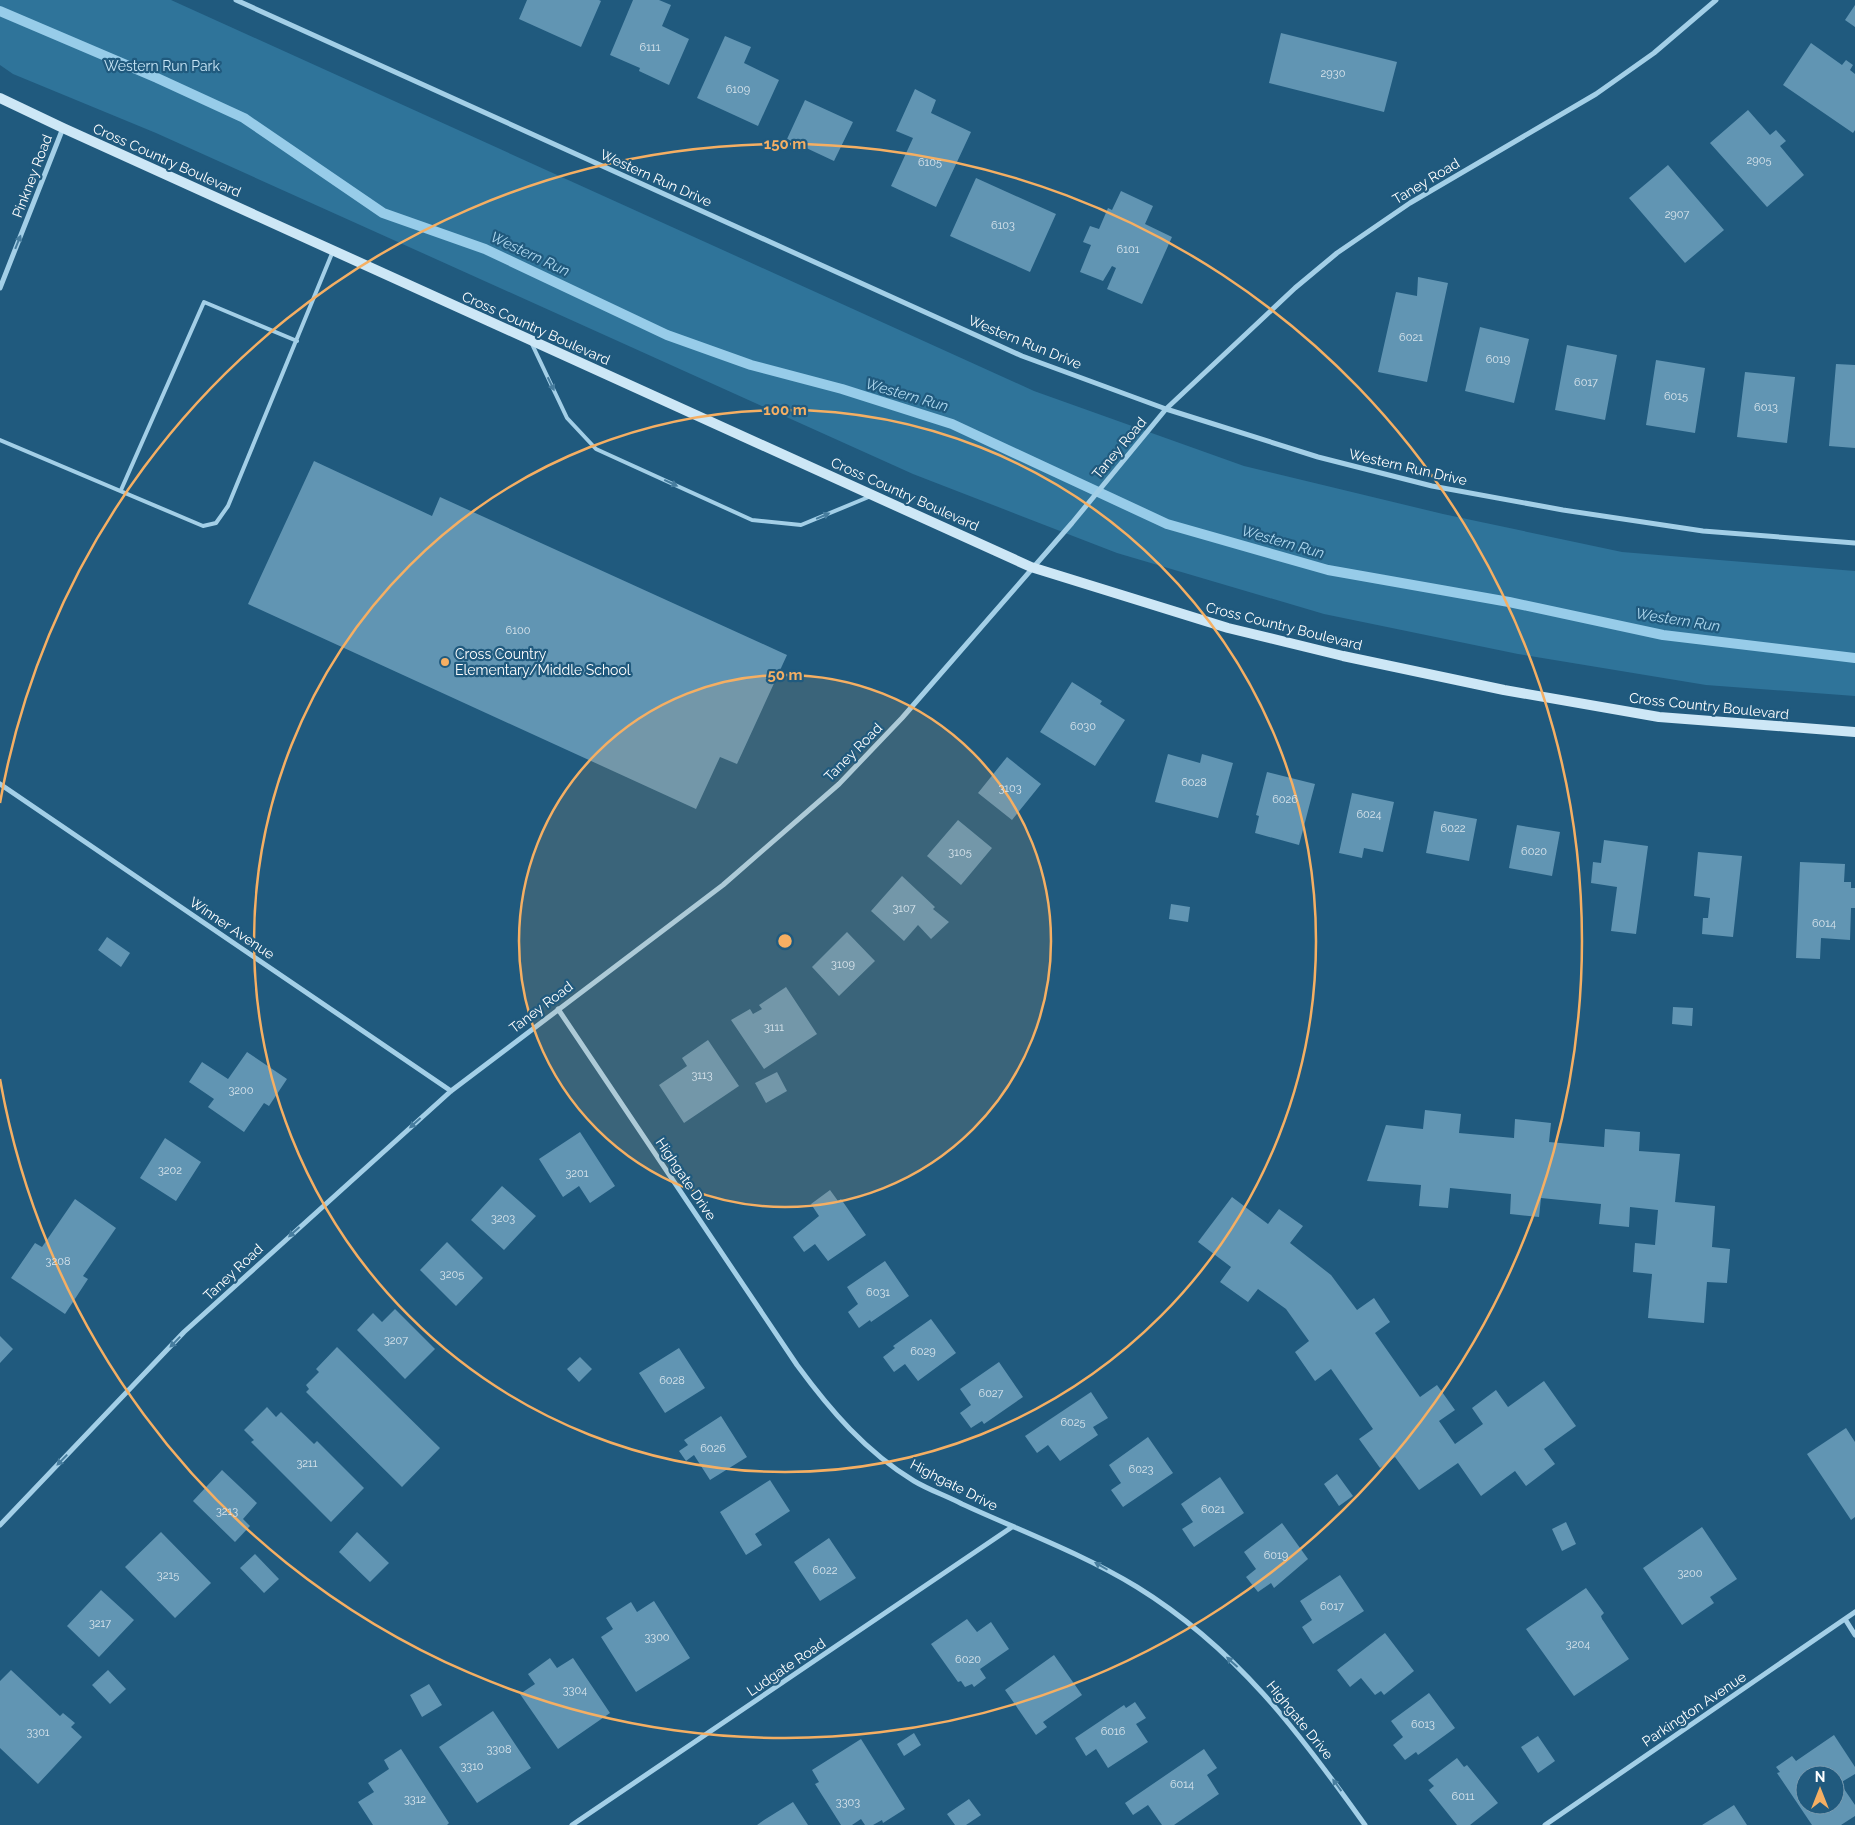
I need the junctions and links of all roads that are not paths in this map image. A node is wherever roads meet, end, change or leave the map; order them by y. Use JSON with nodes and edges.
{"nodes":[{"id":1,"x":236,"y":0,"type":"edge"},
{"id":2,"x":1716,"y":0,"type":"edge"},
{"id":3,"x":0,"y":98,"type":"edge"},
{"id":4,"x":63,"y":128,"type":"junction"},
{"id":5,"x":333,"y":251,"type":"junction"},
{"id":6,"x":0,"y":288,"type":"edge"},
{"id":7,"x":297,"y":340,"type":"junction"},
{"id":8,"x":530,"y":340,"type":"junction"},
{"id":9,"x":1166,"y":409,"type":"junction"},
{"id":10,"x":0,"y":440,"type":"edge"},
{"id":11,"x":121,"y":490,"type":"junction"},
{"id":12,"x":873,"y":495,"type":"junction"},
{"id":13,"x":1855,"y":543,"type":"edge"},
{"id":14,"x":1031,"y":567,"type":"junction"},
{"id":15,"x":1855,"y":732,"type":"edge"},
{"id":16,"x":0,"y":784,"type":"edge"},
{"id":17,"x":558,"y":1008,"type":"junction"},
{"id":18,"x":451,"y":1090,"type":"junction"},
{"id":19,"x":0,"y":1525,"type":"edge"},
{"id":20,"x":1012,"y":1527,"type":"junction"},
{"id":21,"x":1855,"y":1612,"type":"edge"},
{"id":22,"x":1844,"y":1619,"type":"junction"},
{"id":23,"x":1855,"y":1635,"type":"edge"},
{"id":24,"x":572,"y":1825,"type":"edge"},
{"id":25,"x":1366,"y":1825,"type":"edge"},
{"id":26,"x":1545,"y":1825,"type":"edge"}],
"edges":[{"from":1,"to":9,"type":"street","name":"Western Run Drive"},
{"from":2,"to":9,"type":"street","name":"Taney Road"},
{"from":3,"to":4,"type":"main road","name":"Cross Country Boulevard"},
{"from":4,"to":5,"type":"main road","name":"Cross Country Boulevard"},
{"from":6,"to":4,"type":"street","name":"Pinkney Road","one_way":true},
{"from":5,"to":7,"type":"lane"},
{"from":5,"to":8,"type":"main road","name":"Cross Country Boulevard"},
{"from":7,"to":11,"type":"lane"},
{"from":7,"to":11,"type":"lane"},
{"from":8,"to":12,"type":"main road","name":"Cross Country Boulevard"},
{"from":8,"to":12,"type":"lane","one_way":true},
{"from":9,"to":13,"type":"street","name":"Western Run Drive"},
{"from":9,"to":14,"type":"street","name":"Taney Road"},
{"from":10,"to":11,"type":"lane"},
{"from":12,"to":14,"type":"main road","name":"Cross Country Boulevard"},
{"from":14,"to":15,"type":"main road","name":"Cross Country Boulevard"},
{"from":14,"to":17,"type":"street","name":"Taney Road"},
{"from":16,"to":18,"type":"street","name":"Winner Avenue"},
{"from":17,"to":18,"type":"street","name":"Taney Road"},
{"from":17,"to":20,"type":"street","name":"Highgate Drive"},
{"from":18,"to":19,"type":"street","name":"Taney Road","one_way":true},
{"from":20,"to":24,"type":"street","name":"Ludgate Road"},
{"from":25,"to":20,"type":"street","name":"Highgate Drive","one_way":true},
{"from":21,"to":22,"type":"street","name":"Parkington Avenue"},
{"from":22,"to":23,"type":"street"},
{"from":22,"to":26,"type":"street","name":"Parkington Avenue"}]}
